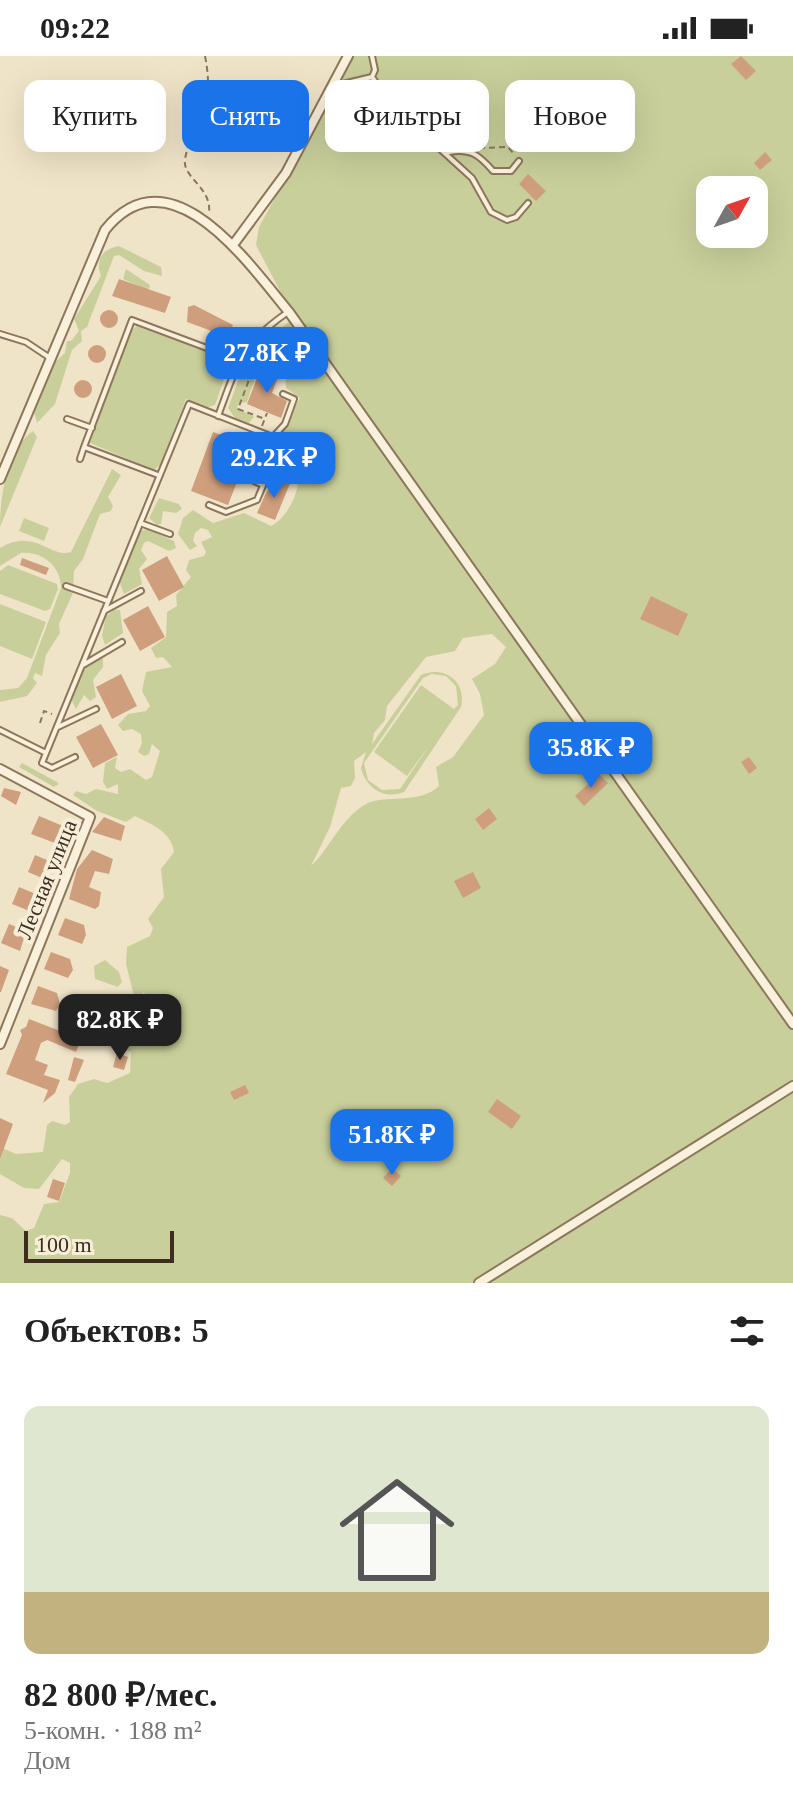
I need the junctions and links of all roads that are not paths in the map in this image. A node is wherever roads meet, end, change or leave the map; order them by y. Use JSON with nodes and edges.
{"nodes":[{"id":1,"x":348,"y":56,"type":"edge"},
{"id":2,"x":372,"y":56,"type":"edge"},
{"id":3,"x":372,"y":77,"type":"junction"},
{"id":4,"x":336,"y":80,"type":"edge"},
{"id":5,"x":360,"y":80,"type":"edge"},
{"id":6,"x":374,"y":80,"type":"edge"},
{"id":7,"x":325,"y":100,"type":"edge"},
{"id":8,"x":445,"y":152,"type":"edge"},
{"id":9,"x":472,"y":152,"type":"edge"},
{"id":10,"x":519,"y":161,"type":"road end"},
{"id":11,"x":528,"y":203,"type":"dead end"},
{"id":12,"x":233,"y":245,"type":"junction"},
{"id":13,"x":289,"y":312,"type":"junction"},
{"id":14,"x":0,"y":334,"type":"edge"},
{"id":15,"x":52,"y":359,"type":"junction"},
{"id":16,"x":238,"y":362,"type":"junction"},
{"id":17,"x":283,"y":394,"type":"dead end"},
{"id":18,"x":218,"y":416,"type":"junction"},
{"id":19,"x":67,"y":419,"type":"dead end"},
{"id":20,"x":92,"y":428,"type":"junction"},
{"id":21,"x":273,"y":437,"type":"junction"},
{"id":22,"x":84,"y":447,"type":"junction"},
{"id":23,"x":80,"y":459,"type":"dead end"},
{"id":24,"x":160,"y":476,"type":"junction"},
{"id":25,"x":242,"y":476,"type":"dead end"},
{"id":26,"x":0,"y":479,"type":"edge"},
{"id":27,"x":263,"y":485,"type":"junction"},
{"id":28,"x":209,"y":505,"type":"dead end"},
{"id":29,"x":140,"y":523,"type":"junction"},
{"id":30,"x":170,"y":534,"type":"dead end"},
{"id":31,"x":66,"y":586,"type":"dead end"},
{"id":32,"x":141,"y":591,"type":"dead end"},
{"id":33,"x":108,"y":601,"type":"junction"},
{"id":34,"x":104,"y":611,"type":"junction"},
{"id":35,"x":122,"y":642,"type":"dead end"},
{"id":36,"x":83,"y":665,"type":"junction"},
{"id":37,"x":96,"y":709,"type":"dead end"},
{"id":38,"x":56,"y":728,"type":"junction"},
{"id":39,"x":0,"y":730,"type":"edge"},
{"id":40,"x":46,"y":753,"type":"junction"},
{"id":41,"x":75,"y":757,"type":"dead end"},
{"id":42,"x":0,"y":769,"type":"edge"},
{"id":43,"x":793,"y":1024,"type":"edge"},
{"id":44,"x":0,"y":1044,"type":"edge"},
{"id":45,"x":793,"y":1086,"type":"edge"},
{"id":46,"x":479,"y":1283,"type":"edge"}],
"edges":[{"from":1,"to":4,"type":"street"},
{"from":2,"to":3,"type":"lane"},
{"from":3,"to":5,"type":"lane"},
{"from":3,"to":6,"type":"lane"},
{"from":7,"to":12,"type":"street"},
{"from":8,"to":11,"type":"lane"},
{"from":9,"to":10,"type":"lane"},
{"from":12,"to":13,"type":"street"},
{"from":12,"to":15,"type":"street"},
{"from":13,"to":16,"type":"lane"},
{"from":13,"to":43,"type":"street"},
{"from":14,"to":15,"type":"lane"},
{"from":15,"to":26,"type":"street"},
{"from":16,"to":18,"type":"lane"},
{"from":16,"to":20,"type":"lane"},
{"from":17,"to":21,"type":"lane"},
{"from":18,"to":21,"type":"lane"},
{"from":18,"to":24,"type":"lane"},
{"from":19,"to":20,"type":"lane"},
{"from":20,"to":22,"type":"lane"},
{"from":21,"to":27,"type":"lane"},
{"from":22,"to":23,"type":"lane"},
{"from":22,"to":24,"type":"lane"},
{"from":24,"to":29,"type":"lane"},
{"from":25,"to":27,"type":"lane"},
{"from":27,"to":28,"type":"lane"},
{"from":29,"to":30,"type":"lane"},
{"from":29,"to":33,"type":"lane"},
{"from":31,"to":33,"type":"lane"},
{"from":32,"to":34,"type":"lane"},
{"from":33,"to":34,"type":"lane"},
{"from":34,"to":36,"type":"lane"},
{"from":35,"to":36,"type":"lane"},
{"from":36,"to":38,"type":"lane"},
{"from":37,"to":38,"type":"lane"},
{"from":38,"to":40,"type":"lane"},
{"from":39,"to":40,"type":"lane"},
{"from":40,"to":41,"type":"lane"},
{"from":42,"to":44,"type":"street","name":"Лесная улица"},
{"from":45,"to":46,"type":"street"}]}
